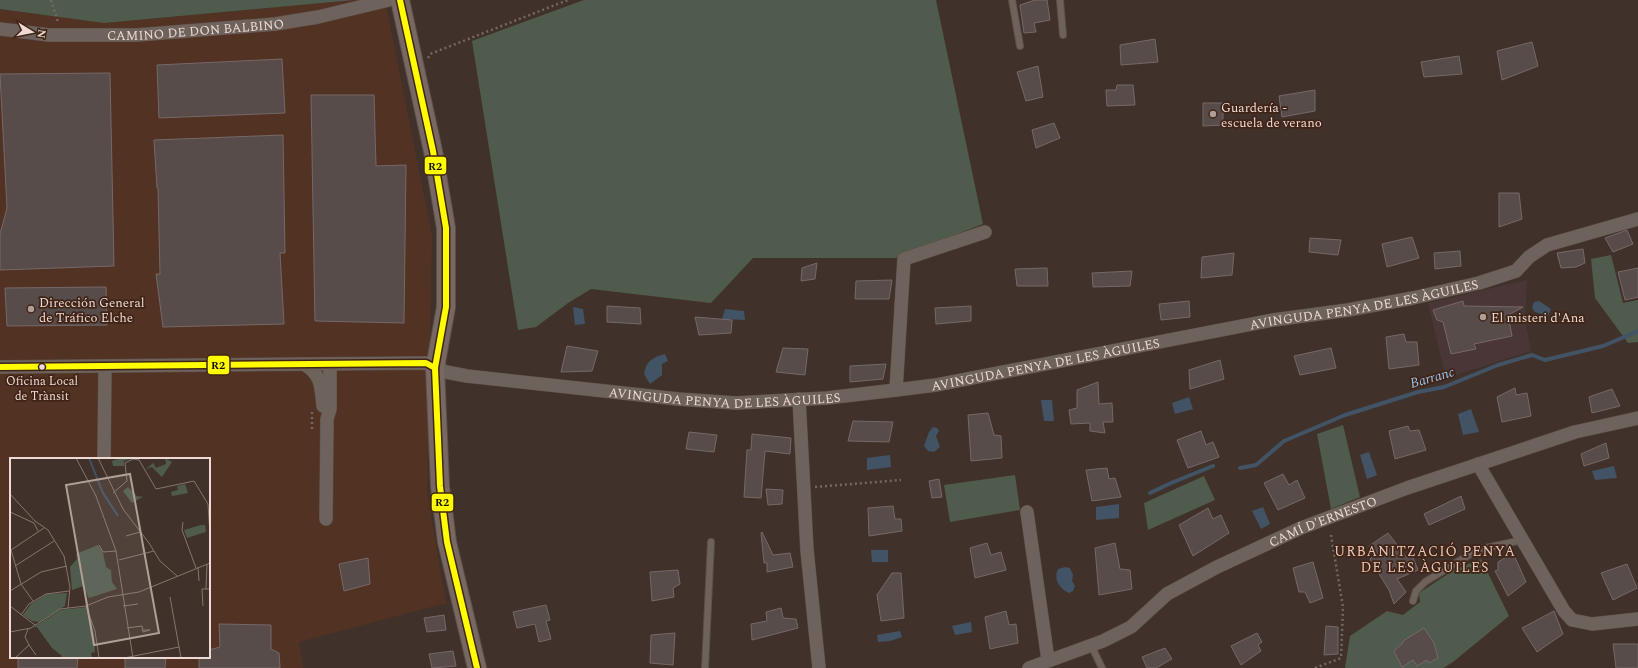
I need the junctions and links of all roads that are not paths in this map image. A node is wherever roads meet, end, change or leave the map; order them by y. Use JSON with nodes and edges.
{"nodes":[{"id":1,"x":389,"y":0,"type":"edge"},
{"id":2,"x":400,"y":0,"type":"edge"},
{"id":3,"x":1012,"y":0,"type":"edge"},
{"id":4,"x":1060,"y":0,"type":"edge"},
{"id":5,"x":0,"y":29,"type":"edge"},
{"id":6,"x":1063,"y":35,"type":"dead end"},
{"id":7,"x":1020,"y":46,"type":"dead end"},
{"id":8,"x":1638,"y":219,"type":"edge"},
{"id":9,"x":985,"y":232,"type":"dead end"},
{"id":10,"x":304,"y":364,"type":"junction"},
{"id":11,"x":330,"y":364,"type":"junction"},
{"id":12,"x":105,"y":366,"type":"junction"},
{"id":13,"x":0,"y":367,"type":"edge"},
{"id":14,"x":436,"y":368,"type":"junction"},
{"id":15,"x":896,"y":390,"type":"junction"},
{"id":16,"x":799,"y":399,"type":"junction"},
{"id":17,"x":1638,"y":418,"type":"edge"},
{"id":18,"x":327,"y":419,"type":"junction"},
{"id":19,"x":104,"y":458,"type":"edge"},
{"id":20,"x":1478,"y":464,"type":"junction"},
{"id":21,"x":1027,"y":512,"type":"dead end"},
{"id":22,"x":326,"y":519,"type":"dead end"},
{"id":23,"x":1522,"y":540,"type":"junction"},
{"id":24,"x":711,"y":542,"type":"dead end"},
{"id":25,"x":1413,"y":601,"type":"dead end"},
{"id":26,"x":1638,"y":619,"type":"edge"},
{"id":27,"x":1091,"y":645,"type":"junction"},
{"id":28,"x":1048,"y":660,"type":"junction"},
{"id":29,"x":477,"y":668,"type":"edge"},
{"id":30,"x":705,"y":668,"type":"edge"},
{"id":31,"x":819,"y":668,"type":"edge"},
{"id":32,"x":1029,"y":668,"type":"edge"},
{"id":33,"x":1102,"y":668,"type":"edge"}],
"edges":[{"from":1,"to":5,"type":"street","name":"CAMINO DE DON BALBINO"},
{"from":2,"to":14,"type":"street"},
{"from":3,"to":7,"type":"lane"},
{"from":4,"to":6,"type":"lane"},
{"from":8,"to":15,"type":"street","name":"AVINGUDA PENYA DE LES ÀGUILES"},
{"from":9,"to":15,"type":"street"},
{"from":10,"to":11,"type":"street","name":"AVINGUDA PENYA DE LES ÀGUILES"},
{"from":10,"to":12,"type":"street","name":"AVINGUDA PENYA DE LES ÀGUILES"},
{"from":10,"to":18,"type":"street"},
{"from":11,"to":14,"type":"street","name":"AVINGUDA PENYA DE LES ÀGUILES"},
{"from":11,"to":18,"type":"street"},
{"from":12,"to":13,"type":"street","name":"AVINGUDA PENYA DE LES ÀGUILES"},
{"from":12,"to":19,"type":"street"},
{"from":14,"to":16,"type":"street","name":"AVINGUDA PENYA DE LES ÀGUILES"},
{"from":14,"to":29,"type":"street"},
{"from":15,"to":16,"type":"street","name":"AVINGUDA PENYA DE LES ÀGUILES"},
{"from":16,"to":31,"type":"street"},
{"from":17,"to":20,"type":"street","name":"CAMÍ D'ERNESTO"},
{"from":18,"to":22,"type":"street"},
{"from":20,"to":23,"type":"street"},
{"from":20,"to":27,"type":"street","name":"CAMÍ D'ERNESTO"},
{"from":21,"to":28,"type":"street"},
{"from":23,"to":25,"type":"lane"},
{"from":23,"to":26,"type":"street"},
{"from":24,"to":30,"type":"lane"},
{"from":27,"to":28,"type":"street","name":"CAMÍ D'ERNESTO"},
{"from":27,"to":33,"type":"lane"},
{"from":28,"to":32,"type":"street","name":"CAMÍ D'ERNESTO"}]}
